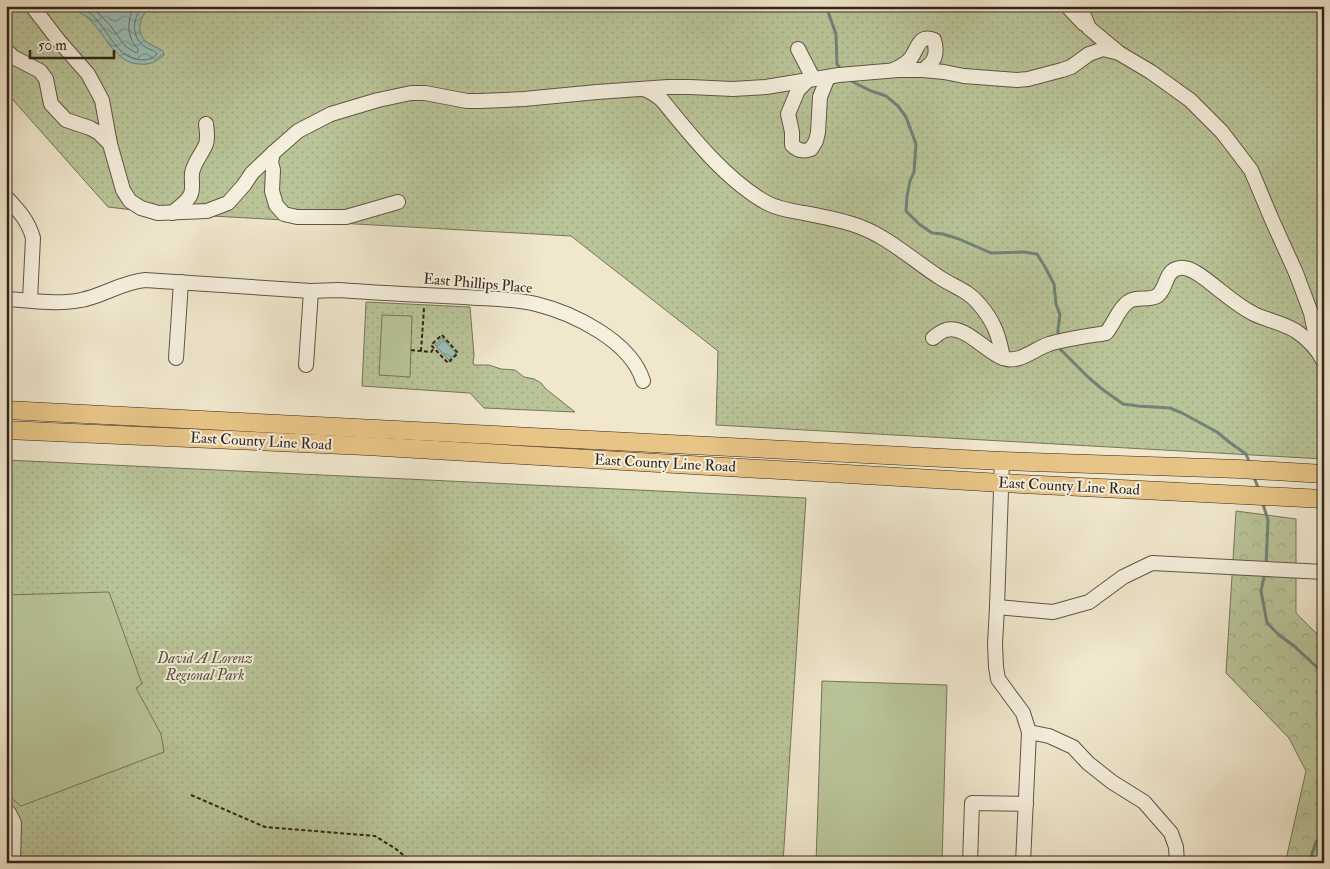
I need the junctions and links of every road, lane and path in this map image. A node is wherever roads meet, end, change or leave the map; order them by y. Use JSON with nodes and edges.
{"nodes":[{"id":1,"x":32,"y":6,"type":"edge"},
{"id":2,"x":1067,"y":6,"type":"edge"},
{"id":3,"x":1080,"y":6,"type":"edge"},
{"id":4,"x":1089,"y":28,"type":"junction"},
{"id":5,"x":6,"y":50,"type":"edge"},
{"id":6,"x":798,"y":50,"type":"dead end"},
{"id":7,"x":1089,"y":54,"type":"junction"},
{"id":8,"x":1120,"y":54,"type":"junction"},
{"id":9,"x":893,"y":70,"type":"junction"},
{"id":10,"x":923,"y":70,"type":"junction"},
{"id":11,"x":828,"y":77,"type":"junction"},
{"id":12,"x":810,"y":79,"type":"junction"},
{"id":13,"x":663,"y":94,"type":"junction"},
{"id":14,"x":206,"y":124,"type":"dead end"},
{"id":15,"x":110,"y":144,"type":"junction"},
{"id":16,"x":273,"y":153,"type":"junction"},
{"id":17,"x":6,"y":196,"type":"edge"},
{"id":18,"x":398,"y":202,"type":"dead end"},
{"id":19,"x":172,"y":212,"type":"junction"},
{"id":20,"x":181,"y":282,"type":"junction"},
{"id":21,"x":311,"y":290,"type":"junction"},
{"id":22,"x":425,"y":295,"type":"junction"},
{"id":23,"x":6,"y":299,"type":"edge"},
{"id":24,"x":30,"y":300,"type":"junction"},
{"id":25,"x":933,"y":338,"type":"dead end"},
{"id":26,"x":434,"y":348,"type":"junction"},
{"id":27,"x":411,"y":350,"type":"dead end"},
{"id":28,"x":422,"y":351,"type":"junction"},
{"id":29,"x":1321,"y":357,"type":"edge"},
{"id":30,"x":176,"y":358,"type":"dead end"},
{"id":31,"x":1003,"y":358,"type":"junction"},
{"id":32,"x":306,"y":365,"type":"dead end"},
{"id":33,"x":643,"y":380,"type":"dead end"},
{"id":34,"x":6,"y":410,"type":"edge"},
{"id":35,"x":6,"y":430,"type":"edge"},
{"id":36,"x":1002,"y":461,"type":"junction"},
{"id":37,"x":1324,"y":474,"type":"edge"},
{"id":38,"x":1002,"y":482,"type":"junction"},
{"id":39,"x":1324,"y":500,"type":"edge"},
{"id":40,"x":1324,"y":572,"type":"edge"},
{"id":41,"x":997,"y":607,"type":"junction"},
{"id":42,"x":1030,"y":732,"type":"junction"},
{"id":43,"x":191,"y":794,"type":"dead end"},
{"id":44,"x":1026,"y":804,"type":"junction"},
{"id":45,"x":6,"y":812,"type":"edge"},
{"id":46,"x":13,"y":863,"type":"edge"},
{"id":47,"x":413,"y":863,"type":"edge"},
{"id":48,"x":970,"y":863,"type":"edge"},
{"id":49,"x":1023,"y":863,"type":"edge"},
{"id":50,"x":1177,"y":863,"type":"edge"}],
"edges":[{"from":1,"to":15,"type":"street"},
{"from":2,"to":4,"type":"street"},
{"from":3,"to":4,"type":"street"},
{"from":4,"to":7,"type":"street"},
{"from":4,"to":8,"type":"street"},
{"from":5,"to":15,"type":"street"},
{"from":6,"to":12,"type":"street"},
{"from":7,"to":8,"type":"street"},
{"from":7,"to":10,"type":"street"},
{"from":8,"to":29,"type":"street"},
{"from":9,"to":10,"type":"street"},
{"from":9,"to":10,"type":"street"},
{"from":9,"to":11,"type":"street"},
{"from":11,"to":12,"type":"street"},
{"from":11,"to":12,"type":"street"},
{"from":12,"to":13,"type":"street"},
{"from":13,"to":16,"type":"street"},
{"from":13,"to":31,"type":"street"},
{"from":14,"to":19,"type":"street"},
{"from":15,"to":19,"type":"street"},
{"from":16,"to":18,"type":"street"},
{"from":16,"to":19,"type":"street"},
{"from":17,"to":24,"type":"street"},
{"from":20,"to":21,"type":"street","name":"East Phillips Place"},
{"from":20,"to":24,"type":"street","name":"East Phillips Place"},
{"from":20,"to":30,"type":"street"},
{"from":21,"to":22,"type":"street","name":"East Phillips Place"},
{"from":21,"to":32,"type":"street"},
{"from":22,"to":28,"type":"path"},
{"from":22,"to":33,"type":"street","name":"East Phillips Place"},
{"from":23,"to":24,"type":"street","name":"East Phillips Place"},
{"from":25,"to":31,"type":"street"},
{"from":26,"to":26,"type":"path"},
{"from":26,"to":28,"type":"path"},
{"from":27,"to":28,"type":"path"},
{"from":29,"to":31,"type":"street"},
{"from":34,"to":36,"type":"main road","name":"East County Line Road"},
{"from":35,"to":38,"type":"main road","name":"East County Line Road"},
{"from":36,"to":37,"type":"main road","name":"East County Line Road"},
{"from":36,"to":38,"type":"street"},
{"from":38,"to":39,"type":"main road","name":"East County Line Road"},
{"from":38,"to":41,"type":"street"},
{"from":40,"to":41,"type":"street"},
{"from":41,"to":42,"type":"street"},
{"from":42,"to":44,"type":"street"},
{"from":42,"to":50,"type":"street"},
{"from":43,"to":47,"type":"path"},
{"from":44,"to":48,"type":"street"},
{"from":44,"to":49,"type":"street"},
{"from":45,"to":46,"type":"street"}]}
